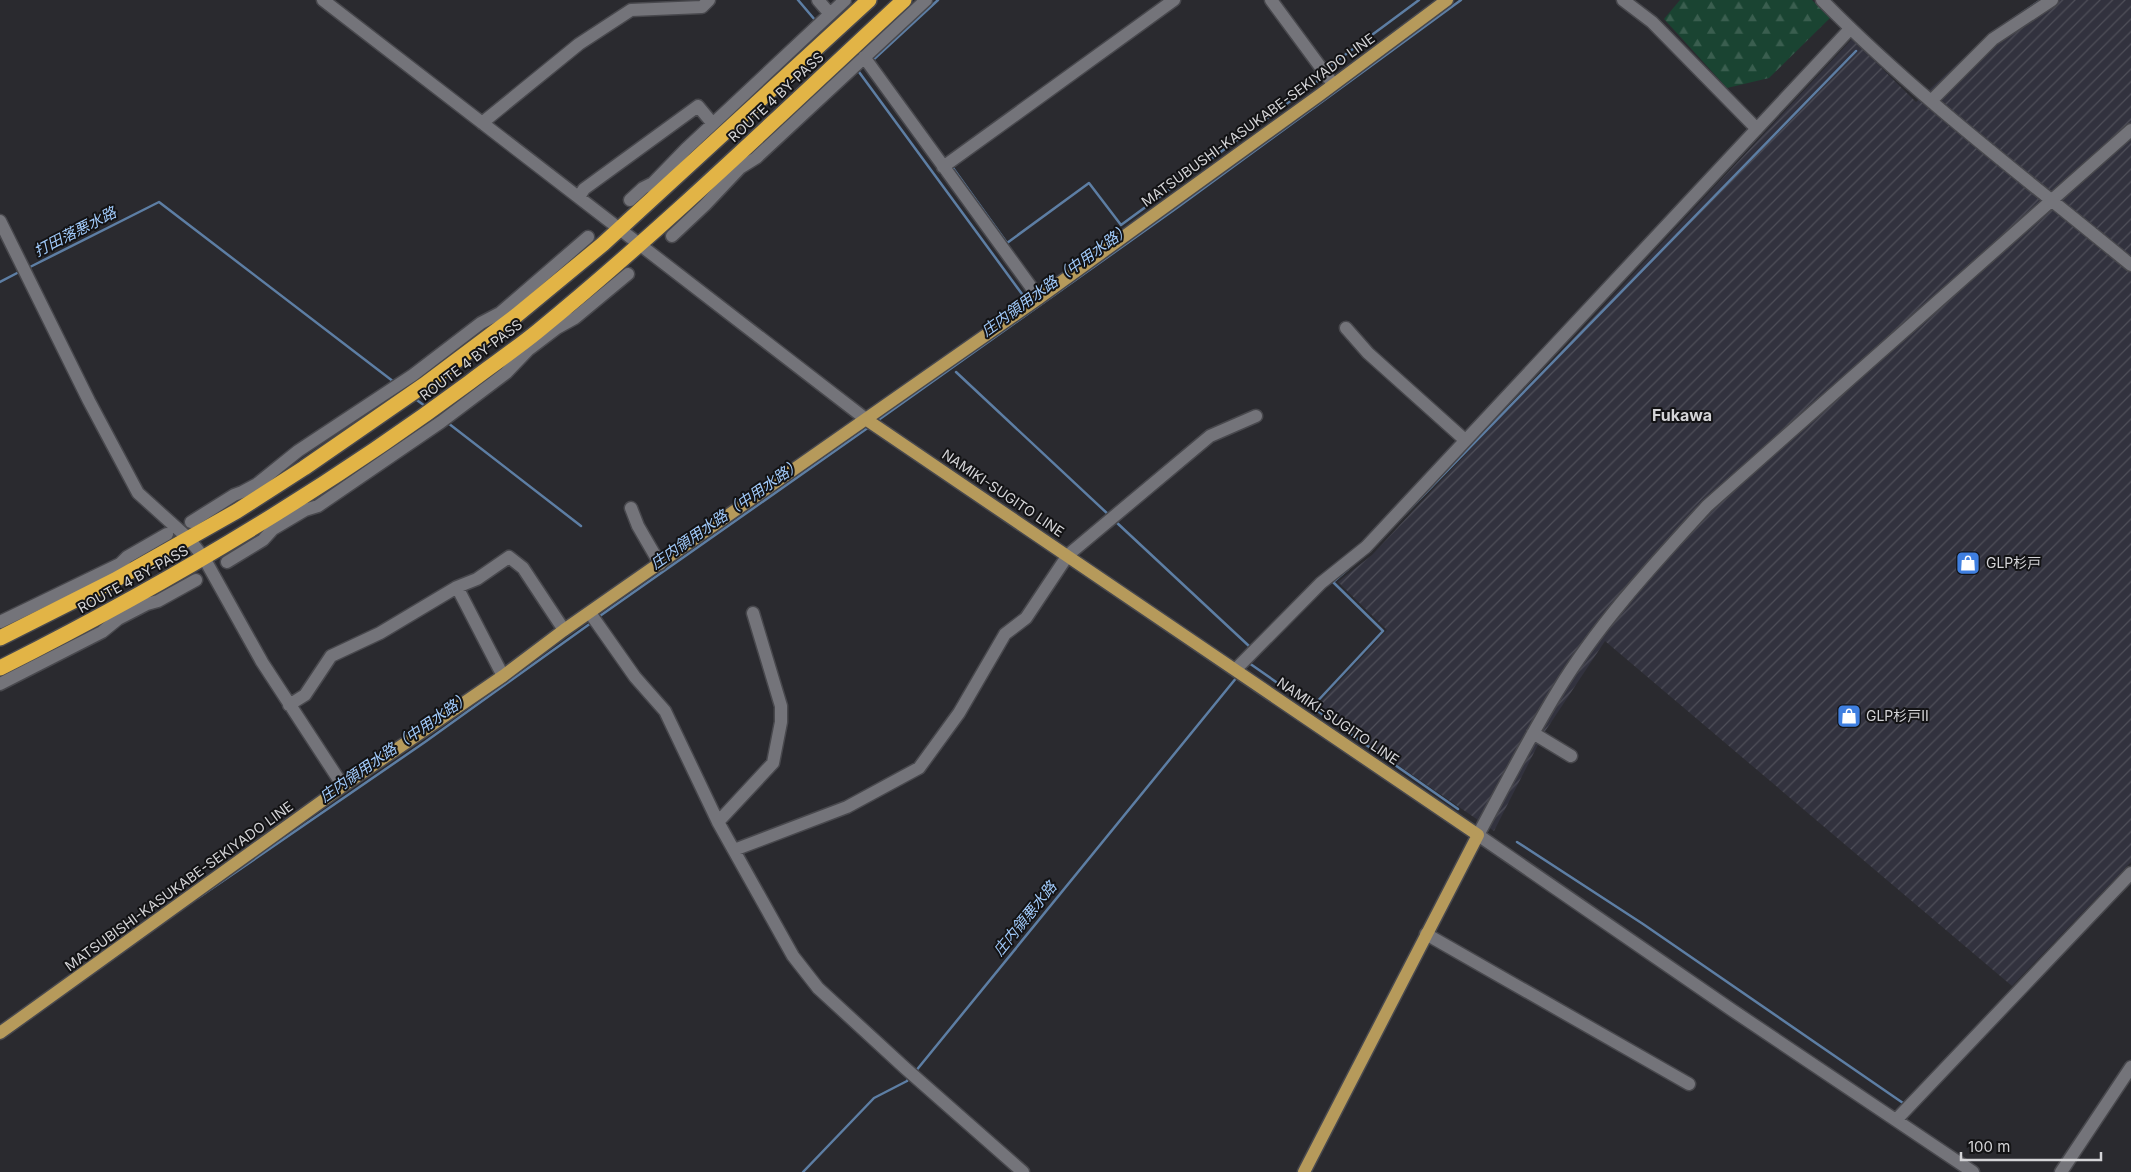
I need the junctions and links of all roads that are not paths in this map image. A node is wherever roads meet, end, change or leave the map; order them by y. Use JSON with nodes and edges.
{"nodes":[{"id":1,"x":324,"y":0,"type":"edge"},
{"id":2,"x":709,"y":0,"type":"edge"},
{"id":3,"x":818,"y":0,"type":"edge"},
{"id":4,"x":845,"y":0,"type":"edge"},
{"id":5,"x":869,"y":0,"type":"edge"},
{"id":6,"x":904,"y":0,"type":"edge"},
{"id":7,"x":926,"y":0,"type":"edge"},
{"id":8,"x":1174,"y":0,"type":"edge"},
{"id":9,"x":1271,"y":0,"type":"edge"},
{"id":10,"x":1447,"y":0,"type":"edge"},
{"id":11,"x":1622,"y":0,"type":"edge"},
{"id":12,"x":1822,"y":0,"type":"edge"},
{"id":13,"x":2052,"y":0,"type":"edge"},
{"id":14,"x":830,"y":14,"type":"junction"},
{"id":15,"x":1850,"y":29,"type":"junction"},
{"id":16,"x":864,"y":57,"type":"junction"},
{"id":17,"x":1332,"y":84,"type":"junction"},
{"id":18,"x":1931,"y":101,"type":"junction"},
{"id":19,"x":482,"y":123,"type":"junction"},
{"id":20,"x":713,"y":124,"type":"junction"},
{"id":21,"x":1757,"y":129,"type":"junction"},
{"id":22,"x":2131,"y":130,"type":"edge"},
{"id":23,"x":943,"y":167,"type":"junction"},
{"id":24,"x":725,"y":175,"type":"junction"},
{"id":25,"x":668,"y":177,"type":"junction"},
{"id":26,"x":579,"y":197,"type":"junction"},
{"id":27,"x":630,"y":200,"type":"dead end"},
{"id":28,"x":2052,"y":200,"type":"junction"},
{"id":29,"x":0,"y":221,"type":"edge"},
{"id":30,"x":621,"y":228,"type":"junction"},
{"id":31,"x":672,"y":236,"type":"dead end"},
{"id":32,"x":588,"y":237,"type":"dead end"},
{"id":33,"x":640,"y":244,"type":"junction"},
{"id":34,"x":2131,"y":265,"type":"edge"},
{"id":35,"x":628,"y":274,"type":"dead end"},
{"id":36,"x":1039,"y":298,"type":"junction"},
{"id":37,"x":514,"y":310,"type":"junction"},
{"id":38,"x":1346,"y":328,"type":"dead end"},
{"id":39,"x":539,"y":336,"type":"junction"},
{"id":40,"x":1256,"y":416,"type":"dead end"},
{"id":41,"x":867,"y":420,"type":"junction"},
{"id":42,"x":1465,"y":440,"type":"junction"},
{"id":43,"x":260,"y":489,"type":"junction"},
{"id":44,"x":631,"y":508,"type":"dead end"},
{"id":45,"x":284,"y":516,"type":"junction"},
{"id":46,"x":191,"y":522,"type":"dead end"},
{"id":47,"x":167,"y":534,"type":"dead end"},
{"id":48,"x":189,"y":539,"type":"junction"},
{"id":49,"x":1068,"y":555,"type":"junction"},
{"id":50,"x":204,"y":558,"type":"junction"},
{"id":51,"x":226,"y":562,"type":"dead end"},
{"id":52,"x":660,"y":564,"type":"junction"},
{"id":53,"x":112,"y":575,"type":"junction"},
{"id":54,"x":196,"y":580,"type":"dead end"},
{"id":55,"x":457,"y":588,"type":"junction"},
{"id":56,"x":130,"y":606,"type":"junction"},
{"id":57,"x":590,"y":613,"type":"junction"},
{"id":58,"x":753,"y":613,"type":"dead end"},
{"id":59,"x":0,"y":622,"type":"edge"},
{"id":60,"x":564,"y":630,"type":"junction"},
{"id":61,"x":0,"y":638,"type":"edge"},
{"id":62,"x":0,"y":668,"type":"edge"},
{"id":63,"x":1236,"y":669,"type":"junction"},
{"id":64,"x":503,"y":676,"type":"junction"},
{"id":65,"x":0,"y":684,"type":"edge"},
{"id":66,"x":289,"y":706,"type":"junction"},
{"id":67,"x":1534,"y":733,"type":"junction"},
{"id":68,"x":1571,"y":756,"type":"dead end"},
{"id":69,"x":343,"y":786,"type":"junction"},
{"id":70,"x":718,"y":822,"type":"junction"},
{"id":71,"x":1478,"y":835,"type":"junction"},
{"id":72,"x":734,"y":850,"type":"junction"},
{"id":73,"x":2131,"y":873,"type":"edge"},
{"id":74,"x":1426,"y":934,"type":"junction"},
{"id":75,"x":0,"y":1033,"type":"edge"},
{"id":76,"x":2131,"y":1067,"type":"edge"},
{"id":77,"x":1689,"y":1084,"type":"dead end"},
{"id":78,"x":1896,"y":1120,"type":"junction"},
{"id":79,"x":1023,"y":1172,"type":"edge"},
{"id":80,"x":1304,"y":1172,"type":"edge"},
{"id":81,"x":1972,"y":1172,"type":"edge"},
{"id":82,"x":2061,"y":1172,"type":"edge"}],
"edges":[{"from":1,"to":19,"type":"street"},
{"from":2,"to":19,"type":"street"},
{"from":3,"to":14,"type":"street"},
{"from":4,"to":14,"type":"street"},
{"from":5,"to":25,"type":"highway","name":"ROUTE 4 BY-PASS"},
{"from":6,"to":24,"type":"highway","name":"ROUTE 4 BY-PASS"},
{"from":7,"to":16,"type":"street"},
{"from":8,"to":23,"type":"street"},
{"from":9,"to":17,"type":"street"},
{"from":10,"to":17,"type":"main road","name":"MATSUBUSHI-KASUKABE-SEKIYADO LINE"},
{"from":11,"to":21,"type":"street"},
{"from":12,"to":15,"type":"street"},
{"from":13,"to":18,"type":"street"},
{"from":14,"to":20,"type":"street"},
{"from":15,"to":18,"type":"street"},
{"from":15,"to":21,"type":"street"},
{"from":16,"to":23,"type":"street"},
{"from":16,"to":24,"type":"street"},
{"from":17,"to":36,"type":"main road","name":"MATSUBUSHI-KASUKABE-SEKIYADO LINE"},
{"from":18,"to":28,"type":"street"},
{"from":19,"to":26,"type":"street"},
{"from":20,"to":25,"type":"street"},
{"from":20,"to":26,"type":"street"},
{"from":21,"to":42,"type":"street"},
{"from":22,"to":28,"type":"street"},
{"from":23,"to":36,"type":"street"},
{"from":24,"to":31,"type":"street"},
{"from":24,"to":33,"type":"highway","name":"ROUTE 4 BY-PASS"},
{"from":25,"to":27,"type":"street"},
{"from":25,"to":30,"type":"highway","name":"ROUTE 4 BY-PASS"},
{"from":26,"to":30,"type":"street"},
{"from":28,"to":34,"type":"street"},
{"from":28,"to":67,"type":"street"},
{"from":29,"to":48,"type":"street"},
{"from":30,"to":33,"type":"street"},
{"from":30,"to":37,"type":"highway","name":"ROUTE 4 BY-PASS"},
{"from":32,"to":37,"type":"street"},
{"from":33,"to":39,"type":"highway","name":"ROUTE 4 BY-PASS"},
{"from":33,"to":41,"type":"street"},
{"from":35,"to":39,"type":"street"},
{"from":36,"to":41,"type":"main road","name":"MATSUBUSHI-KASUKABE-SEKIYADO LINE"},
{"from":37,"to":43,"type":"highway","name":"ROUTE 4 BY-PASS"},
{"from":38,"to":42,"type":"street"},
{"from":39,"to":45,"type":"highway","name":"ROUTE 4 BY-PASS"},
{"from":40,"to":49,"type":"street"},
{"from":41,"to":49,"type":"main road","name":"NAMIKI-SUGITO LINE"},
{"from":41,"to":52,"type":"main road","name":"MATSUBISHI-KASUKABE-SEKIYADO LINE"},
{"from":42,"to":63,"type":"street"},
{"from":43,"to":46,"type":"street"},
{"from":43,"to":48,"type":"highway","name":"ROUTE 4 BY-PASS"},
{"from":44,"to":52,"type":"street"},
{"from":45,"to":50,"type":"highway","name":"ROUTE 4 BY-PASS"},
{"from":45,"to":51,"type":"street"},
{"from":47,"to":53,"type":"street"},
{"from":48,"to":50,"type":"street"},
{"from":48,"to":53,"type":"highway","name":"ROUTE 4 BY-PASS"},
{"from":49,"to":63,"type":"main road","name":"NAMIKI-SUGITO LINE"},
{"from":49,"to":72,"type":"street"},
{"from":50,"to":56,"type":"highway","name":"ROUTE 4 BY-PASS"},
{"from":50,"to":66,"type":"street"},
{"from":52,"to":57,"type":"main road","name":"MATSUBISHI-KASUKABE-SEKIYADO LINE"},
{"from":53,"to":59,"type":"street"},
{"from":53,"to":61,"type":"highway","name":"ROUTE 4 BY-PASS"},
{"from":54,"to":56,"type":"street"},
{"from":55,"to":60,"type":"street"},
{"from":55,"to":64,"type":"street"},
{"from":55,"to":66,"type":"street"},
{"from":56,"to":62,"type":"highway","name":"ROUTE 4 BY-PASS"},
{"from":56,"to":65,"type":"street"},
{"from":57,"to":60,"type":"main road","name":"MATSUBISHI-KASUKABE-SEKIYADO LINE"},
{"from":57,"to":70,"type":"street"},
{"from":58,"to":70,"type":"street"},
{"from":60,"to":64,"type":"main road","name":"MATSUBISHI-KASUKABE-SEKIYADO LINE"},
{"from":63,"to":71,"type":"main road","name":"NAMIKI-SUGITO LINE"},
{"from":64,"to":69,"type":"main road","name":"MATSUBISHI-KASUKABE-SEKIYADO LINE"},
{"from":66,"to":69,"type":"street"},
{"from":67,"to":68,"type":"street"},
{"from":67,"to":71,"type":"street"},
{"from":69,"to":75,"type":"main road","name":"MATSUBISHI-KASUKABE-SEKIYADO LINE"},
{"from":70,"to":72,"type":"street"},
{"from":71,"to":74,"type":"main road"},
{"from":71,"to":78,"type":"street"},
{"from":72,"to":79,"type":"street"},
{"from":73,"to":78,"type":"street"},
{"from":74,"to":77,"type":"street"},
{"from":74,"to":80,"type":"main road"},
{"from":76,"to":82,"type":"street"},
{"from":78,"to":81,"type":"street"}]}
